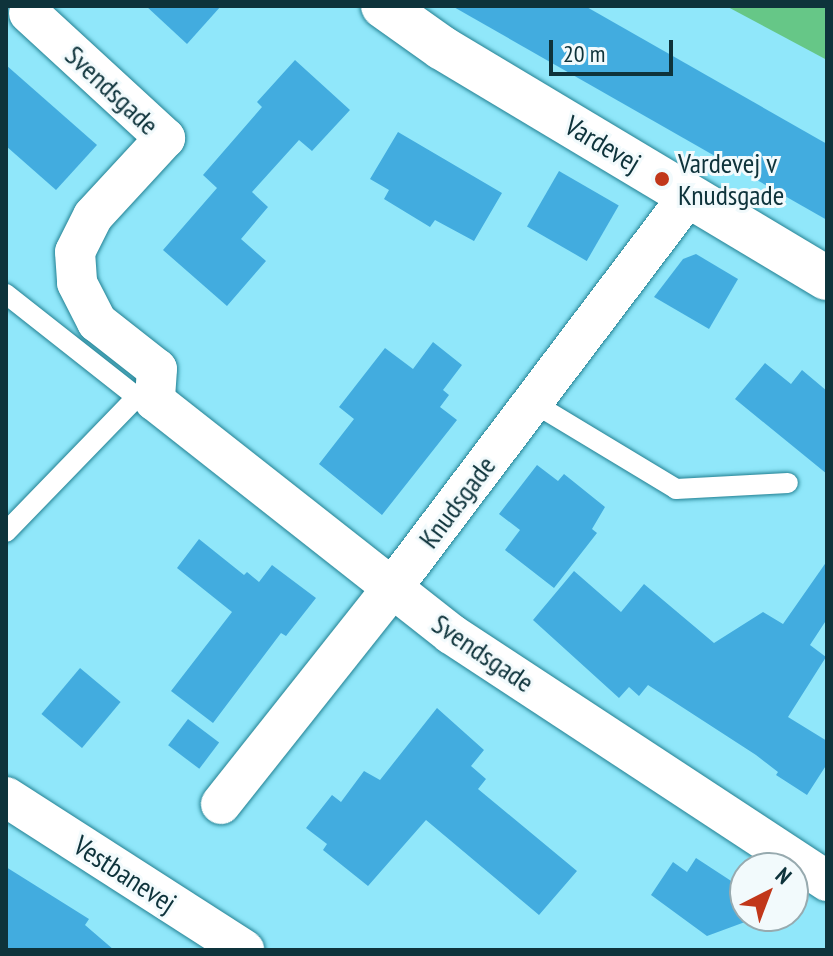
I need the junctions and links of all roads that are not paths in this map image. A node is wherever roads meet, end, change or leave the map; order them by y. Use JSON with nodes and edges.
{"nodes":[{"id":1,"x":383,"y":6,"type":"edge"},
{"id":2,"x":29,"y":13,"type":"dead end"},
{"id":3,"x":689,"y":195,"type":"junction"},
{"id":4,"x":827,"y":278,"type":"edge"},
{"id":5,"x":6,"y":294,"type":"edge"},
{"id":6,"x":146,"y":399,"type":"junction"},
{"id":7,"x":532,"y":402,"type":"junction"},
{"id":8,"x":788,"y":483,"type":"dead end"},
{"id":9,"x":6,"y":532,"type":"edge"},
{"id":10,"x":392,"y":588,"type":"junction"},
{"id":11,"x":6,"y":797,"type":"edge"},
{"id":12,"x":221,"y":804,"type":"dead end"},
{"id":13,"x":827,"y":881,"type":"edge"},
{"id":14,"x":244,"y":950,"type":"edge"}],
"edges":[{"from":1,"to":3,"type":"street","name":"Vardevej"},
{"from":2,"to":6,"type":"street","name":"Svendsgade"},
{"from":3,"to":4,"type":"street","name":"Vardevej"},
{"from":3,"to":7,"type":"street","name":"Knudsgade"},
{"from":5,"to":6,"type":"lane","name":"Svendsgade"},
{"from":6,"to":9,"type":"lane"},
{"from":6,"to":10,"type":"street","name":"Svendsgade"},
{"from":7,"to":8,"type":"lane"},
{"from":7,"to":10,"type":"street","name":"Knudsgade"},
{"from":10,"to":12,"type":"street","name":"Knudsgade"},
{"from":10,"to":13,"type":"street","name":"Svendsgade"},
{"from":11,"to":14,"type":"street","name":"Vestbanevej"}]}
